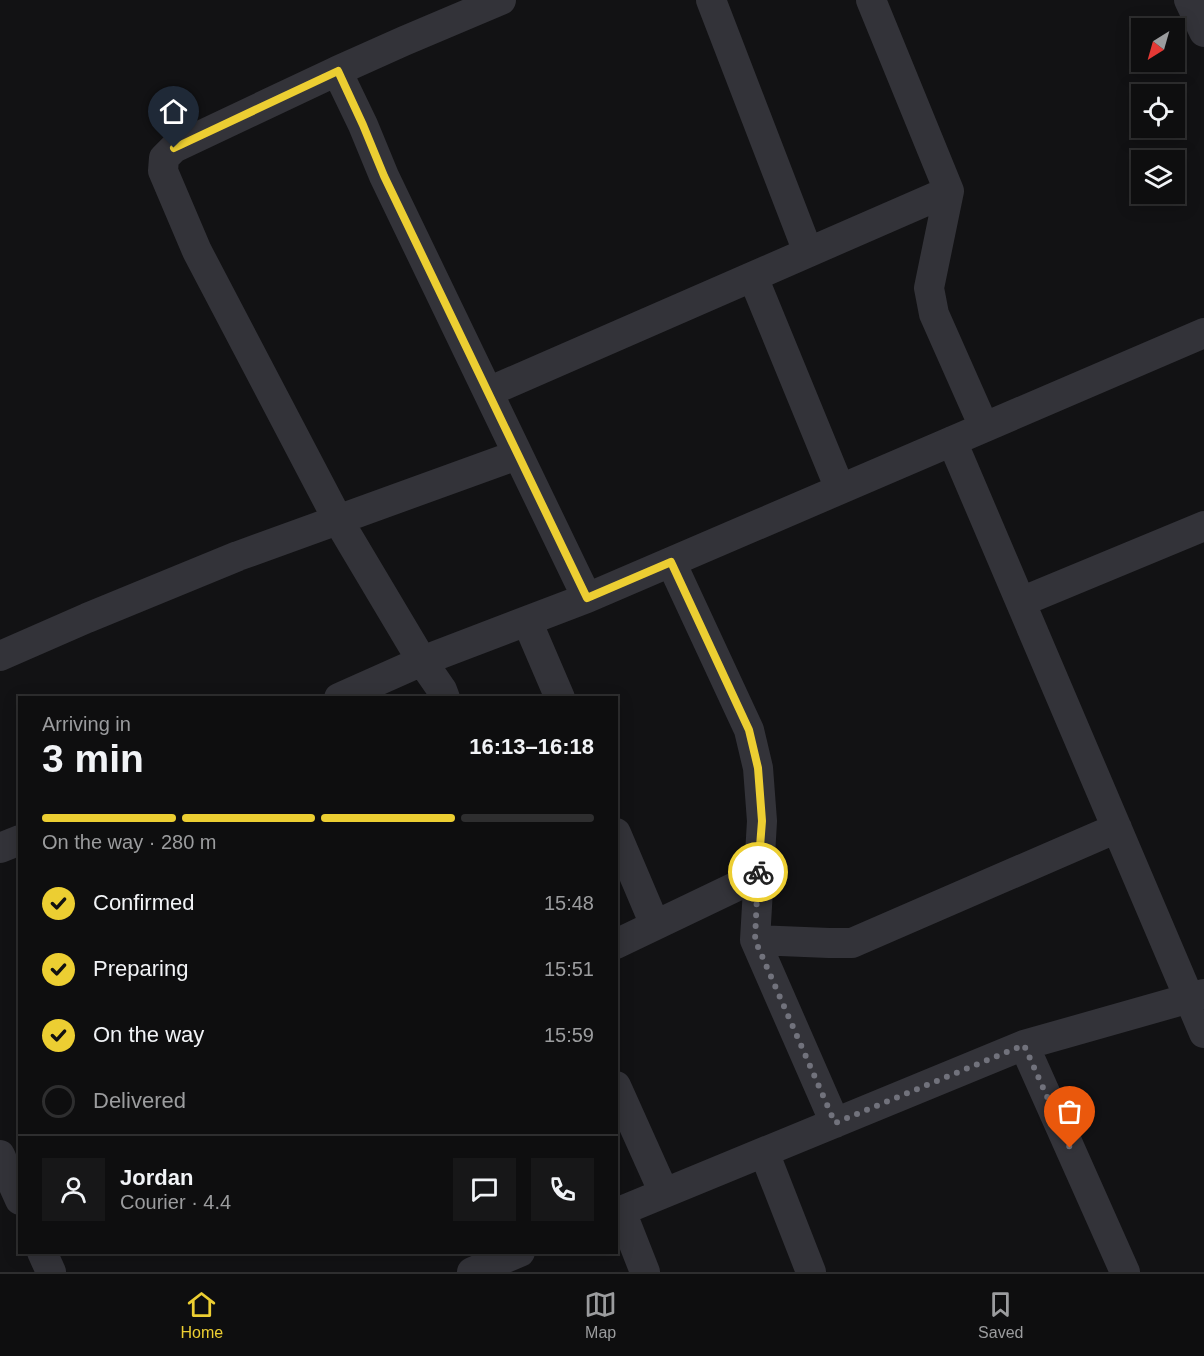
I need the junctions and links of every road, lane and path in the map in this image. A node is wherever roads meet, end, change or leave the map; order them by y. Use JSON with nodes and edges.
{"nodes":[{"id":1,"x":501,"y":0,"type":"edge"},
{"id":2,"x":711,"y":0,"type":"edge"},
{"id":3,"x":871,"y":0,"type":"edge"},
{"id":4,"x":1189,"y":0,"type":"edge"},
{"id":5,"x":1204,"y":32,"type":"edge"},
{"id":6,"x":338,"y":71,"type":"junction"},
{"id":7,"x":949,"y":191,"type":"junction"},
{"id":8,"x":808,"y":252,"type":"junction"},
{"id":9,"x":753,"y":277,"type":"junction"},
{"id":10,"x":1204,"y":333,"type":"edge"},
{"id":11,"x":488,"y":392,"type":"junction"},
{"id":12,"x":984,"y":428,"type":"junction"},
{"id":13,"x":952,"y":441,"type":"junction"},
{"id":14,"x":518,"y":454,"type":"junction"},
{"id":15,"x":840,"y":489,"type":"junction"},
{"id":16,"x":338,"y":520,"type":"junction"},
{"id":17,"x":1204,"y":526,"type":"edge"},
{"id":18,"x":671,"y":562,"type":"junction"},
{"id":19,"x":587,"y":598,"type":"junction"},
{"id":20,"x":1021,"y":602,"type":"junction"},
{"id":21,"x":527,"y":621,"type":"junction"},
{"id":22,"x":0,"y":656,"type":"edge"},
{"id":23,"x":422,"y":661,"type":"junction"},
{"id":24,"x":343,"y":696,"type":"edge"},
{"id":25,"x":444,"y":696,"type":"edge"},
{"id":26,"x":559,"y":696,"type":"edge"},
{"id":27,"x":1117,"y":828,"type":"junction"},
{"id":28,"x":618,"y":837,"type":"edge"},
{"id":29,"x":18,"y":841,"type":"edge"},
{"id":30,"x":0,"y":848,"type":"edge"},
{"id":31,"x":758,"y":876,"type":"junction"},
{"id":32,"x":656,"y":925,"type":"junction"},
{"id":33,"x":755,"y":940,"type":"junction"},
{"id":34,"x":618,"y":943,"type":"edge"},
{"id":35,"x":1197,"y":996,"type":"edge"},
{"id":36,"x":1204,"y":1033,"type":"edge"},
{"id":37,"x":1024,"y":1045,"type":"junction"},
{"id":38,"x":618,"y":1090,"type":"edge"},
{"id":39,"x":835,"y":1123,"type":"junction"},
{"id":40,"x":764,"y":1152,"type":"junction"},
{"id":41,"x":0,"y":1155,"type":"edge"},
{"id":42,"x":664,"y":1193,"type":"junction"},
{"id":43,"x":18,"y":1196,"type":"edge"},
{"id":44,"x":619,"y":1212,"type":"edge"},
{"id":45,"x":43,"y":1254,"type":"edge"},
{"id":46,"x":515,"y":1254,"type":"edge"},
{"id":47,"x":51,"y":1272,"type":"edge"},
{"id":48,"x":472,"y":1272,"type":"edge"},
{"id":49,"x":645,"y":1272,"type":"edge"},
{"id":50,"x":811,"y":1272,"type":"edge"},
{"id":51,"x":1125,"y":1272,"type":"edge"}],
"edges":[{"from":1,"to":6,"type":"street"},
{"from":2,"to":8,"type":"street"},
{"from":3,"to":7,"type":"street"},
{"from":4,"to":5,"type":"street"},
{"from":6,"to":11,"type":"street"},
{"from":6,"to":16,"type":"street"},
{"from":7,"to":8,"type":"street"},
{"from":7,"to":12,"type":"street"},
{"from":8,"to":9,"type":"street"},
{"from":9,"to":11,"type":"street"},
{"from":9,"to":15,"type":"street"},
{"from":10,"to":12,"type":"street"},
{"from":11,"to":14,"type":"street"},
{"from":12,"to":13,"type":"street"},
{"from":13,"to":15,"type":"street"},
{"from":13,"to":20,"type":"street"},
{"from":14,"to":16,"type":"street"},
{"from":14,"to":19,"type":"street"},
{"from":15,"to":18,"type":"street"},
{"from":16,"to":22,"type":"street"},
{"from":16,"to":23,"type":"street"},
{"from":17,"to":20,"type":"street"},
{"from":18,"to":19,"type":"street"},
{"from":18,"to":31,"type":"street"},
{"from":19,"to":21,"type":"street"},
{"from":20,"to":27,"type":"street"},
{"from":21,"to":23,"type":"street"},
{"from":21,"to":26,"type":"street"},
{"from":23,"to":24,"type":"street"},
{"from":23,"to":25,"type":"street"},
{"from":27,"to":33,"type":"street"},
{"from":27,"to":35,"type":"street"},
{"from":28,"to":32,"type":"street"},
{"from":29,"to":30,"type":"street"},
{"from":31,"to":32,"type":"street"},
{"from":31,"to":33,"type":"street"},
{"from":32,"to":34,"type":"street"},
{"from":33,"to":39,"type":"street"},
{"from":35,"to":36,"type":"street"},
{"from":35,"to":37,"type":"street"},
{"from":37,"to":39,"type":"street"},
{"from":37,"to":51,"type":"street"},
{"from":38,"to":42,"type":"street"},
{"from":39,"to":40,"type":"street"},
{"from":40,"to":42,"type":"street"},
{"from":40,"to":50,"type":"street"},
{"from":41,"to":43,"type":"street"},
{"from":42,"to":44,"type":"street"},
{"from":44,"to":49,"type":"street"},
{"from":45,"to":47,"type":"street"},
{"from":46,"to":48,"type":"street"}]}
